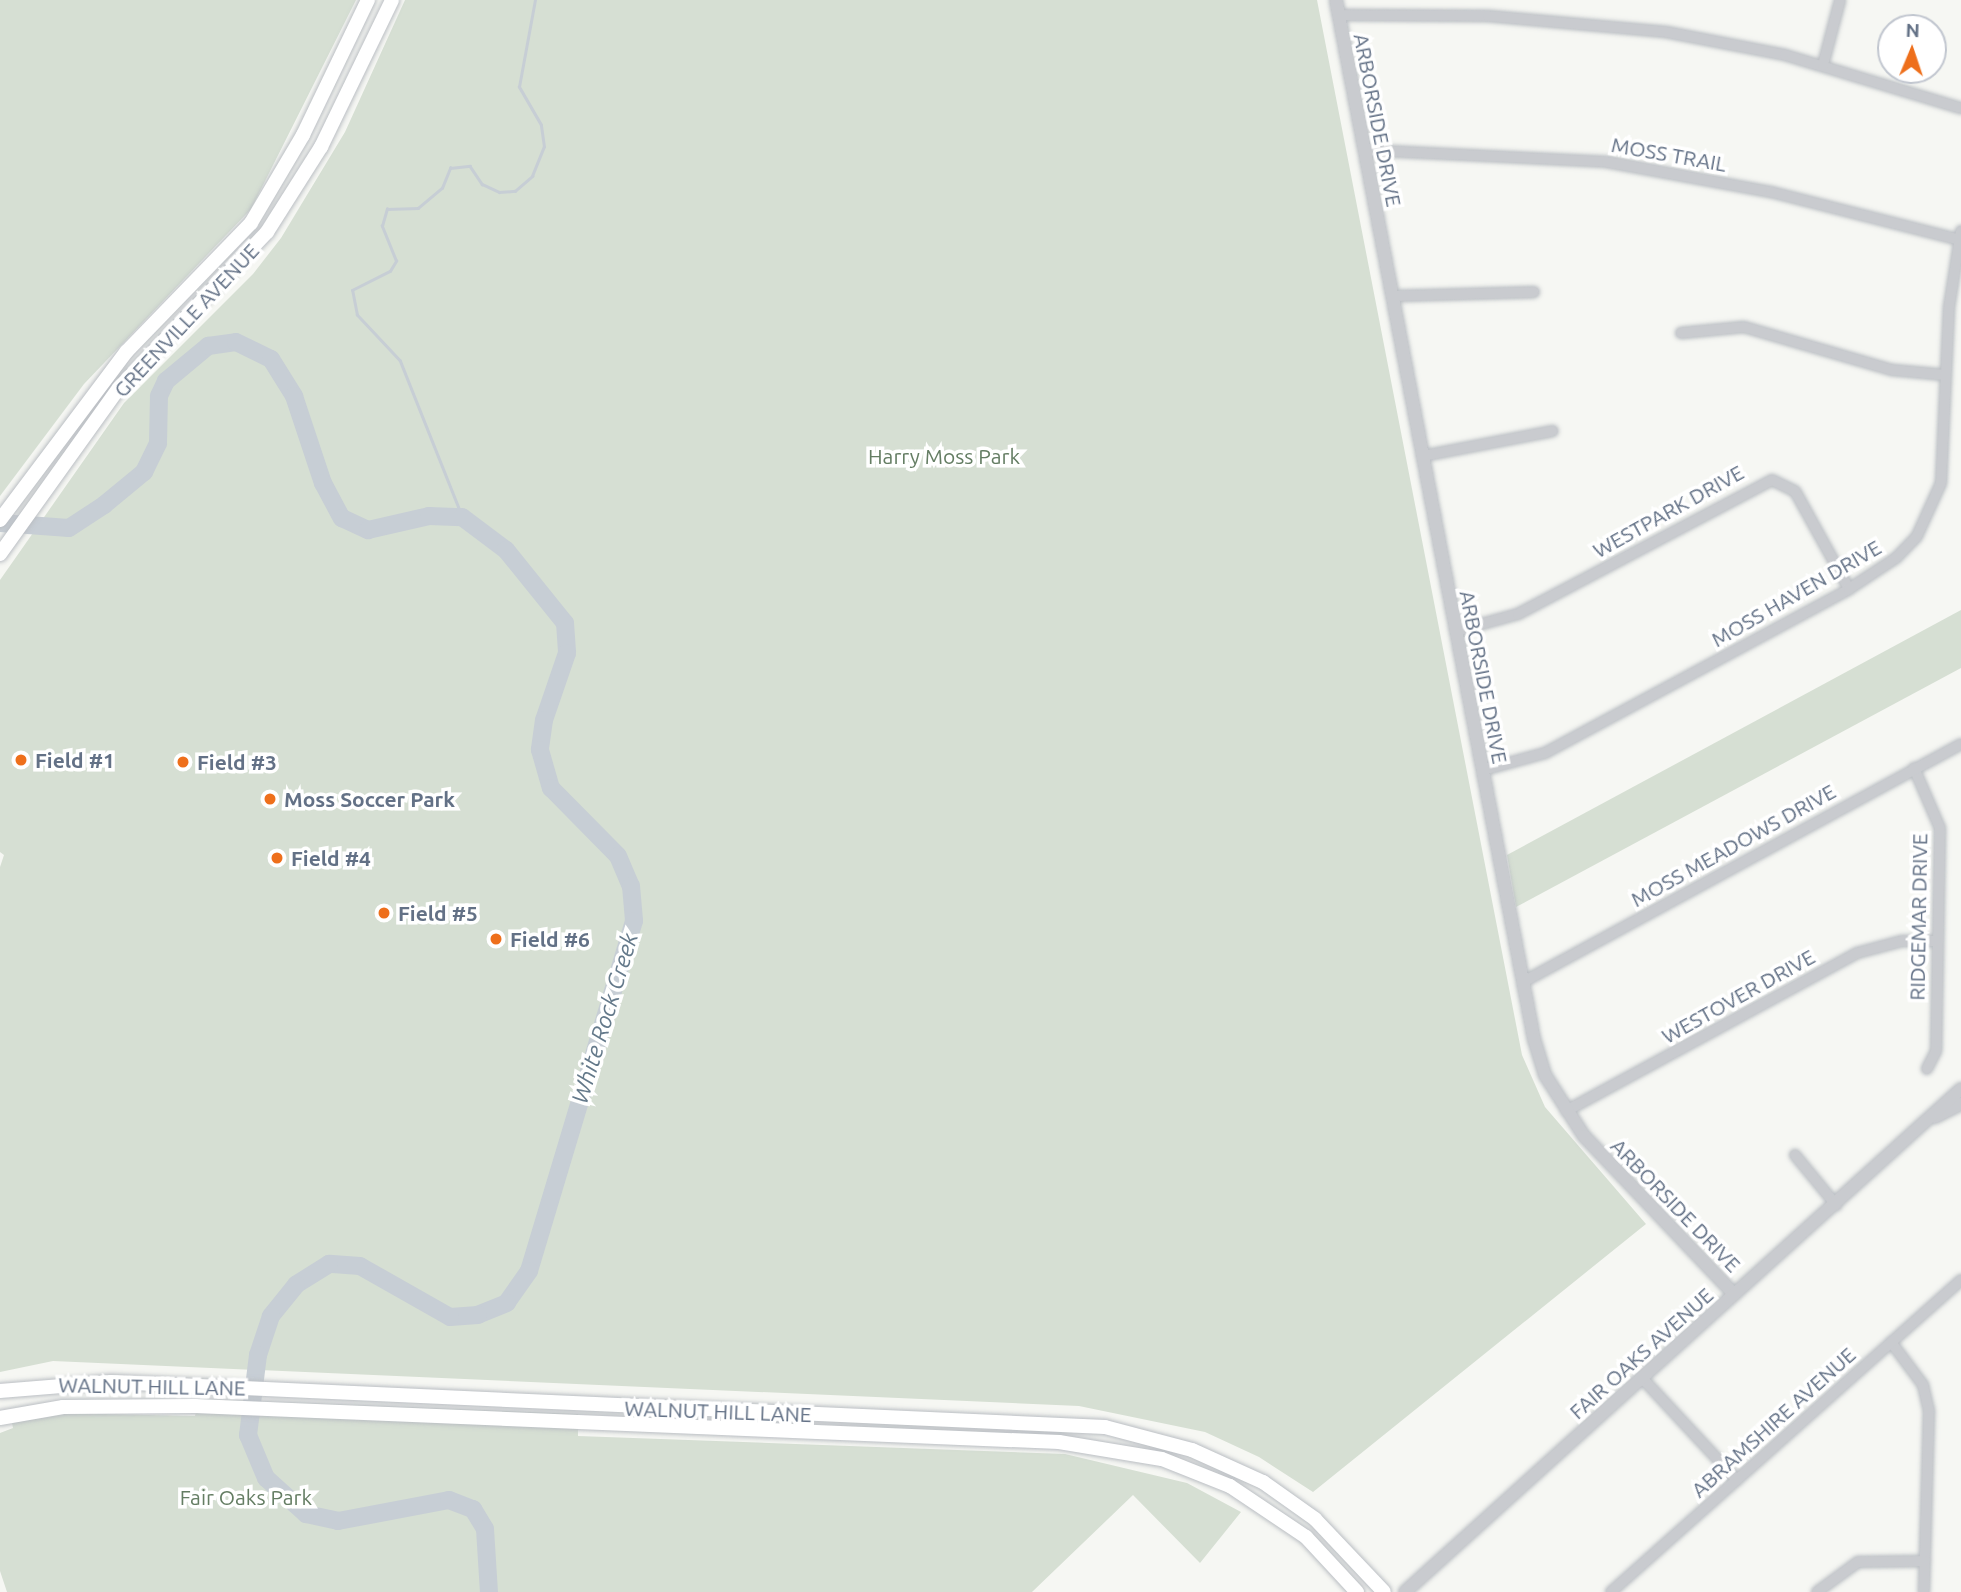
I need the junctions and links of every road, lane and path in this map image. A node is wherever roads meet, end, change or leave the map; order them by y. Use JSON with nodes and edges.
{"nodes":[{"id":1,"x":368,"y":0,"type":"edge"},
{"id":2,"x":1336,"y":0,"type":"edge"},
{"id":3,"x":1840,"y":0,"type":"edge"},
{"id":4,"x":387,"y":2,"type":"edge"},
{"id":5,"x":1339,"y":15,"type":"junction"},
{"id":6,"x":1823,"y":65,"type":"junction"},
{"id":7,"x":1961,"y":108,"type":"edge"},
{"id":8,"x":1364,"y":150,"type":"junction"},
{"id":9,"x":1960,"y":237,"type":"edge"},
{"id":10,"x":1534,"y":292,"type":"dead end"},
{"id":11,"x":1392,"y":296,"type":"junction"},
{"id":12,"x":1681,"y":333,"type":"dead end"},
{"id":13,"x":1946,"y":375,"type":"junction"},
{"id":14,"x":1553,"y":431,"type":"dead end"},
{"id":15,"x":1423,"y":456,"type":"junction"},
{"id":16,"x":0,"y":520,"type":"edge"},
{"id":17,"x":0,"y":554,"type":"edge"},
{"id":18,"x":1849,"y":589,"type":"junction"},
{"id":19,"x":1456,"y":631,"type":"junction"},
{"id":20,"x":1961,"y":744,"type":"edge"},
{"id":21,"x":1914,"y":768,"type":"junction"},
{"id":22,"x":1483,"y":770,"type":"junction"},
{"id":23,"x":1936,"y":941,"type":"junction"},
{"id":24,"x":1523,"y":982,"type":"junction"},
{"id":25,"x":1927,"y":1069,"type":"dead end"},
{"id":26,"x":1961,"y":1090,"type":"edge"},
{"id":27,"x":1961,"y":1104,"type":"edge"},
{"id":28,"x":1566,"y":1111,"type":"junction"},
{"id":29,"x":1935,"y":1117,"type":"junction"},
{"id":30,"x":1795,"y":1154,"type":"dead end"},
{"id":31,"x":1836,"y":1205,"type":"junction"},
{"id":32,"x":1961,"y":1280,"type":"edge"},
{"id":33,"x":1734,"y":1294,"type":"junction"},
{"id":34,"x":1891,"y":1342,"type":"junction"},
{"id":35,"x":1643,"y":1379,"type":"junction"},
{"id":36,"x":0,"y":1391,"type":"edge"},
{"id":37,"x":0,"y":1418,"type":"edge"},
{"id":38,"x":1737,"y":1480,"type":"junction"},
{"id":39,"x":1925,"y":1561,"type":"junction"},
{"id":40,"x":1357,"y":1592,"type":"edge"},
{"id":41,"x":1384,"y":1592,"type":"edge"},
{"id":42,"x":1405,"y":1592,"type":"edge"},
{"id":43,"x":1611,"y":1592,"type":"edge"},
{"id":44,"x":1817,"y":1592,"type":"edge"},
{"id":45,"x":1924,"y":1592,"type":"edge"}],
"edges":[{"from":1,"to":16,"type":"main road","name":"GREENVILLE AVENUE"},
{"from":2,"to":5,"type":"street","name":"ARBORSIDE DRIVE"},
{"from":3,"to":6,"type":"street"},
{"from":4,"to":17,"type":"main road","name":"GREENVILLE AVENUE"},
{"from":5,"to":6,"type":"street"},
{"from":5,"to":8,"type":"street","name":"ARBORSIDE DRIVE"},
{"from":6,"to":7,"type":"street"},
{"from":8,"to":9,"type":"street","name":"MOSS TRAIL"},
{"from":8,"to":11,"type":"street","name":"ARBORSIDE DRIVE"},
{"from":9,"to":13,"type":"street","name":"MOSS HAVEN DRIVE"},
{"from":10,"to":11,"type":"street"},
{"from":11,"to":15,"type":"street","name":"ARBORSIDE DRIVE"},
{"from":12,"to":13,"type":"street"},
{"from":13,"to":18,"type":"street","name":"MOSS HAVEN DRIVE"},
{"from":14,"to":15,"type":"street"},
{"from":15,"to":19,"type":"street","name":"ARBORSIDE DRIVE"},
{"from":18,"to":19,"type":"street","name":"WESTPARK DRIVE"},
{"from":18,"to":22,"type":"street","name":"MOSS HAVEN DRIVE"},
{"from":19,"to":22,"type":"street","name":"ARBORSIDE DRIVE"},
{"from":20,"to":21,"type":"street","name":"MOSS MEADOWS DRIVE"},
{"from":21,"to":23,"type":"street","name":"RIDGEMAR DRIVE"},
{"from":21,"to":24,"type":"street","name":"MOSS MEADOWS DRIVE"},
{"from":22,"to":24,"type":"street","name":"ARBORSIDE DRIVE"},
{"from":23,"to":25,"type":"street","name":"RIDGEMAR DRIVE"},
{"from":23,"to":28,"type":"street","name":"WESTOVER DRIVE"},
{"from":24,"to":28,"type":"street","name":"ARBORSIDE DRIVE"},
{"from":26,"to":29,"type":"street","name":"FAIR OAKS AVENUE"},
{"from":27,"to":29,"type":"street","name":"FAIR OAKS AVENUE"},
{"from":28,"to":33,"type":"street","name":"ARBORSIDE DRIVE"},
{"from":29,"to":31,"type":"street","name":"FAIR OAKS AVENUE"},
{"from":30,"to":31,"type":"street"},
{"from":31,"to":33,"type":"street","name":"FAIR OAKS AVENUE"},
{"from":32,"to":34,"type":"street","name":"ABRAMSHIRE AVENUE"},
{"from":33,"to":35,"type":"street","name":"FAIR OAKS AVENUE"},
{"from":34,"to":38,"type":"street","name":"ABRAMSHIRE AVENUE"},
{"from":34,"to":39,"type":"street"},
{"from":35,"to":38,"type":"street"},
{"from":35,"to":42,"type":"street","name":"FAIR OAKS AVENUE"},
{"from":36,"to":41,"type":"main road","name":"WALNUT HILL LANE"},
{"from":37,"to":40,"type":"main road","name":"WALNUT HILL LANE"},
{"from":38,"to":43,"type":"street","name":"ABRAMSHIRE AVENUE"},
{"from":39,"to":44,"type":"street"},
{"from":39,"to":45,"type":"street"}]}
